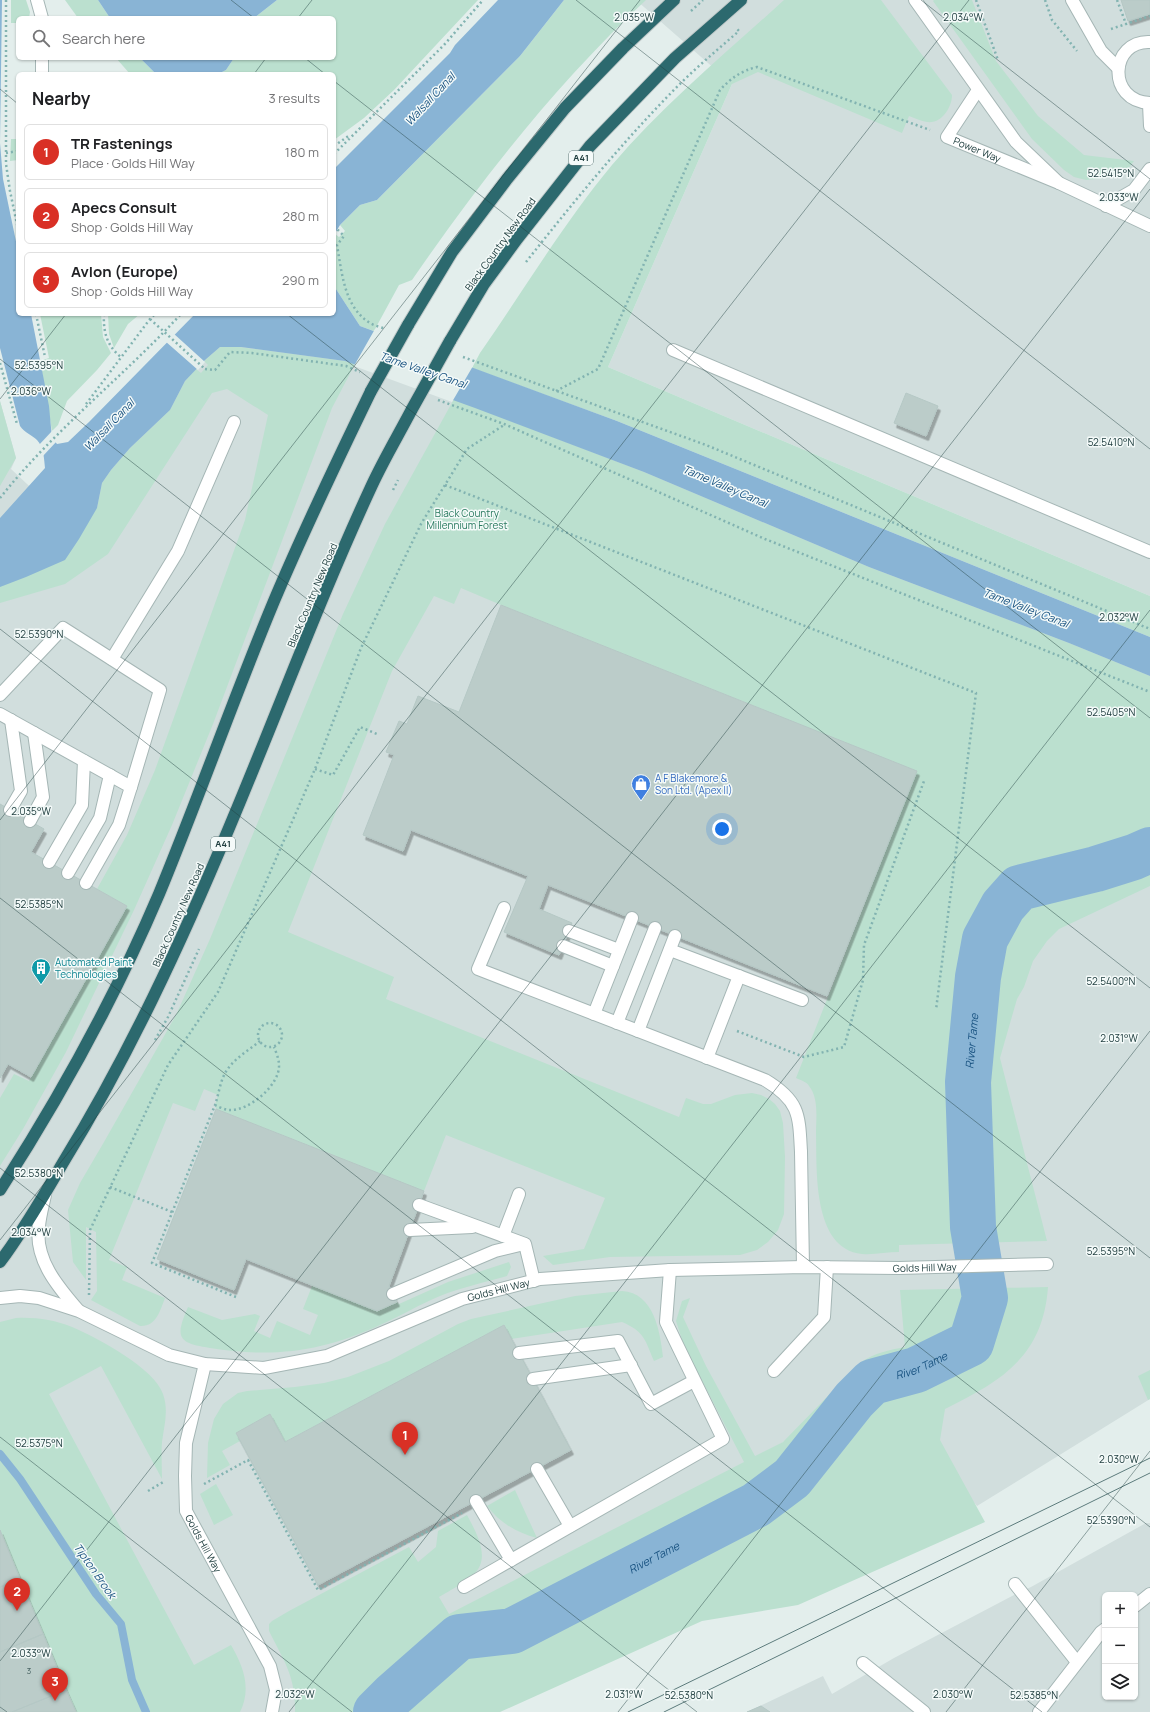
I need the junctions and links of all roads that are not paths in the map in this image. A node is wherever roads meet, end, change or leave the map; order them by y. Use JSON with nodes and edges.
{"nodes":[{"id":1,"x":37,"y":0,"type":"edge"},
{"id":2,"x":674,"y":0,"type":"edge"},
{"id":3,"x":741,"y":0,"type":"edge"},
{"id":4,"x":915,"y":0,"type":"edge"},
{"id":5,"x":1072,"y":0,"type":"edge"},
{"id":6,"x":41,"y":16,"type":"edge"},
{"id":7,"x":1150,"y":42,"type":"edge"},
{"id":8,"x":42,"y":60,"type":"edge"},
{"id":9,"x":1118,"y":68,"type":"junction"},
{"id":10,"x":42,"y":72,"type":"edge"},
{"id":11,"x":978,"y":90,"type":"junction"},
{"id":12,"x":1150,"y":104,"type":"edge"},
{"id":13,"x":1150,"y":126,"type":"edge"},
{"id":14,"x":1150,"y":169,"type":"edge"},
{"id":15,"x":1059,"y":184,"type":"junction"},
{"id":16,"x":1106,"y":206,"type":"junction"},
{"id":17,"x":1150,"y":226,"type":"edge"},
{"id":18,"x":673,"y":350,"type":"dead end"},
{"id":19,"x":234,"y":422,"type":"dead end"},
{"id":20,"x":1150,"y":552,"type":"edge"},
{"id":21,"x":112,"y":659,"type":"junction"},
{"id":22,"x":0,"y":695,"type":"edge"},
{"id":23,"x":5,"y":717,"type":"edge"},
{"id":24,"x":34,"y":733,"type":"junction"},
{"id":25,"x":84,"y":761,"type":"junction"},
{"id":26,"x":110,"y":775,"type":"junction"},
{"id":27,"x":131,"y":787,"type":"junction"},
{"id":28,"x":10,"y":810,"type":"dead end"},
{"id":29,"x":30,"y":821,"type":"dead end"},
{"id":30,"x":49,"y":862,"type":"dead end"},
{"id":31,"x":68,"y":873,"type":"dead end"},
{"id":32,"x":86,"y":883,"type":"dead end"},
{"id":33,"x":504,"y":908,"type":"dead end"},
{"id":34,"x":632,"y":918,"type":"dead end"},
{"id":35,"x":655,"y":928,"type":"dead end"},
{"id":36,"x":569,"y":931,"type":"dead end"},
{"id":37,"x":675,"y":936,"type":"dead end"},
{"id":38,"x":563,"y":946,"type":"dead end"},
{"id":39,"x":619,"y":950,"type":"junction"},
{"id":40,"x":670,"y":950,"type":"junction"},
{"id":41,"x":613,"y":966,"type":"junction"},
{"id":42,"x":738,"y":976,"type":"junction"},
{"id":43,"x":802,"y":1000,"type":"dead end"},
{"id":44,"x":594,"y":1014,"type":"junction"},
{"id":45,"x":618,"y":1023,"type":"junction"},
{"id":46,"x":638,"y":1031,"type":"junction"},
{"id":47,"x":706,"y":1058,"type":"junction"},
{"id":48,"x":0,"y":1190,"type":"edge"},
{"id":49,"x":46,"y":1191,"type":"junction"},
{"id":50,"x":519,"y":1194,"type":"dead end"},
{"id":51,"x":419,"y":1205,"type":"dead end"},
{"id":52,"x":477,"y":1226,"type":"junction"},
{"id":53,"x":410,"y":1230,"type":"dead end"},
{"id":54,"x":503,"y":1236,"type":"junction"},
{"id":55,"x":525,"y":1244,"type":"junction"},
{"id":56,"x":0,"y":1262,"type":"edge"},
{"id":57,"x":1047,"y":1264,"type":"dead end"},
{"id":58,"x":803,"y":1267,"type":"junction"},
{"id":59,"x":827,"y":1267,"type":"junction"},
{"id":60,"x":670,"y":1270,"type":"junction"},
{"id":61,"x":534,"y":1281,"type":"junction"},
{"id":62,"x":393,"y":1294,"type":"dead end"},
{"id":63,"x":0,"y":1298,"type":"edge"},
{"id":64,"x":79,"y":1310,"type":"junction"},
{"id":65,"x":519,"y":1353,"type":"dead end"},
{"id":66,"x":205,"y":1364,"type":"junction"},
{"id":67,"x":631,"y":1365,"type":"junction"},
{"id":68,"x":774,"y":1371,"type":"dead end"},
{"id":69,"x":533,"y":1379,"type":"dead end"},
{"id":70,"x":694,"y":1381,"type":"junction"},
{"id":71,"x":536,"y":1469,"type":"dead end"},
{"id":72,"x":476,"y":1501,"type":"dead end"},
{"id":73,"x":570,"y":1526,"type":"junction"},
{"id":74,"x":511,"y":1560,"type":"junction"},
{"id":75,"x":1015,"y":1584,"type":"dead end"},
{"id":76,"x":464,"y":1586,"type":"dead end"},
{"id":77,"x":1150,"y":1594,"type":"edge"},
{"id":78,"x":1138,"y":1604,"type":"edge"},
{"id":79,"x":1102,"y":1631,"type":"edge"},
{"id":80,"x":1077,"y":1662,"type":"junction"},
{"id":81,"x":863,"y":1663,"type":"dead end"},
{"id":82,"x":272,"y":1712,"type":"edge"},
{"id":83,"x":924,"y":1712,"type":"edge"},
{"id":84,"x":1039,"y":1712,"type":"edge"}],
"edges":[{"from":1,"to":6,"type":"street"},
{"from":2,"to":48,"type":"highway","bridge":true},
{"from":3,"to":49,"type":"highway","name":"Black Country New Road","number":"A41","bridge":true},
{"from":4,"to":11,"type":"street","name":"Power Way"},
{"from":5,"to":9,"type":"street"},
{"from":7,"to":9,"type":"street"},
{"from":8,"to":10,"type":"street"},
{"from":9,"to":12,"type":"street"},
{"from":11,"to":15,"type":"street","name":"Power Way"},
{"from":11,"to":15,"type":"street","name":"Power Way"},
{"from":12,"to":13,"type":"street"},
{"from":14,"to":16,"type":"street"},
{"from":15,"to":16,"type":"street","name":"Power Way"},
{"from":16,"to":17,"type":"street","name":"Power Way"},
{"from":18,"to":20,"type":"street"},
{"from":19,"to":21,"type":"street"},
{"from":21,"to":22,"type":"street"},
{"from":21,"to":27,"type":"street"},
{"from":23,"to":24,"type":"street"},
{"from":23,"to":28,"type":"street"},
{"from":24,"to":25,"type":"street"},
{"from":24,"to":29,"type":"street"},
{"from":25,"to":26,"type":"street"},
{"from":25,"to":30,"type":"street"},
{"from":26,"to":27,"type":"street"},
{"from":26,"to":31,"type":"street"},
{"from":27,"to":32,"type":"street"},
{"from":33,"to":44,"type":"street"},
{"from":34,"to":39,"type":"street"},
{"from":35,"to":45,"type":"street"},
{"from":36,"to":39,"type":"street"},
{"from":37,"to":40,"type":"street"},
{"from":38,"to":41,"type":"street"},
{"from":39,"to":41,"type":"street"},
{"from":40,"to":42,"type":"street"},
{"from":40,"to":46,"type":"street"},
{"from":41,"to":44,"type":"street"},
{"from":42,"to":43,"type":"street"},
{"from":42,"to":47,"type":"street"},
{"from":44,"to":45,"type":"street"},
{"from":45,"to":46,"type":"street"},
{"from":46,"to":47,"type":"street"},
{"from":47,"to":58,"type":"street"},
{"from":49,"to":56,"type":"highway","name":"Black Country New Road","number":"A41"},
{"from":49,"to":64,"type":"street","name":"Golds Hill Way"},
{"from":50,"to":54,"type":"street"},
{"from":51,"to":52,"type":"street"},
{"from":52,"to":53,"type":"street"},
{"from":52,"to":54,"type":"street"},
{"from":54,"to":55,"type":"street"},
{"from":55,"to":61,"type":"street"},
{"from":55,"to":62,"type":"street"},
{"from":57,"to":59,"type":"street","name":"Golds Hill Way"},
{"from":58,"to":59,"type":"street","name":"Golds Hill Way"},
{"from":58,"to":60,"type":"street","name":"Golds Hill Way"},
{"from":59,"to":68,"type":"street"},
{"from":60,"to":61,"type":"street","name":"Golds Hill Way"},
{"from":60,"to":70,"type":"street"},
{"from":61,"to":66,"type":"street","name":"Golds Hill Way"},
{"from":63,"to":64,"type":"street","name":"Golds Hill Way"},
{"from":64,"to":66,"type":"street","name":"Golds Hill Way"},
{"from":65,"to":67,"type":"street"},
{"from":66,"to":82,"type":"street","name":"Golds Hill Way"},
{"from":67,"to":69,"type":"street"},
{"from":67,"to":70,"type":"street"},
{"from":70,"to":73,"type":"street"},
{"from":71,"to":73,"type":"street"},
{"from":72,"to":74,"type":"street"},
{"from":73,"to":74,"type":"street"},
{"from":74,"to":76,"type":"street"},
{"from":75,"to":80,"type":"street"},
{"from":77,"to":78,"type":"street"},
{"from":79,"to":80,"type":"street"},
{"from":80,"to":84,"type":"street"},
{"from":81,"to":83,"type":"street"}]}
